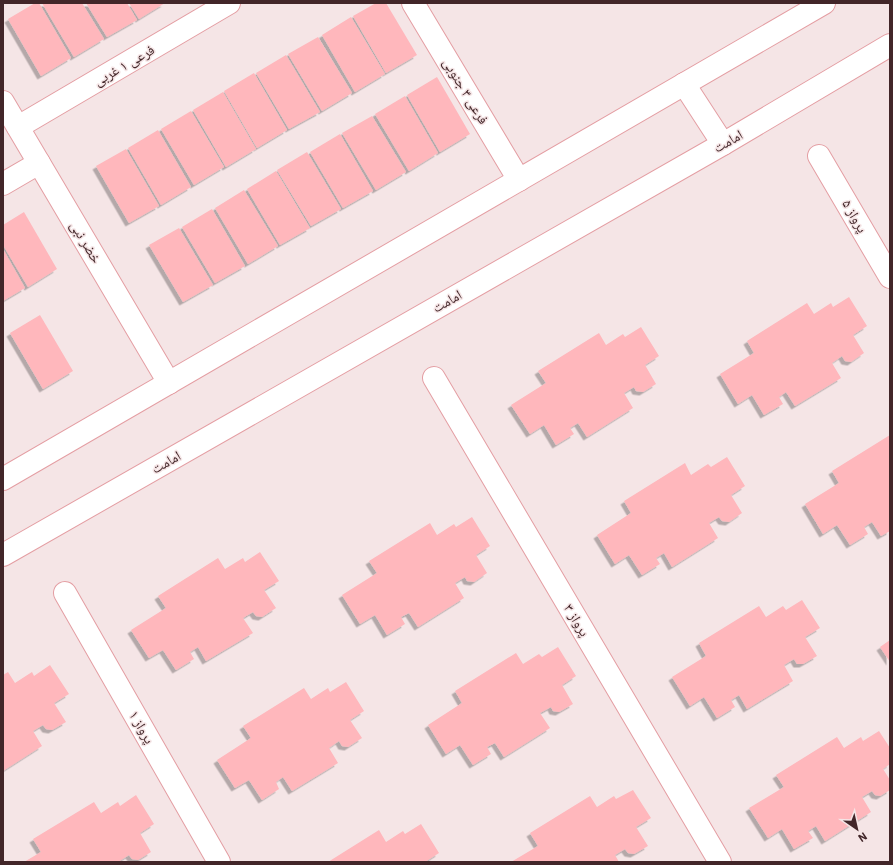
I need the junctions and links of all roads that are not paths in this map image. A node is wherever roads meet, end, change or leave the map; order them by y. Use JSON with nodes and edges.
{"nodes":[{"id":1,"x":229,"y":3,"type":"edge"},
{"id":2,"x":413,"y":3,"type":"edge"},
{"id":3,"x":824,"y":3,"type":"edge"},
{"id":4,"x":890,"y":45,"type":"edge"},
{"id":5,"x":684,"y":84,"type":"junction"},
{"id":6,"x":3,"y":102,"type":"edge"},
{"id":7,"x":18,"y":127,"type":"junction"},
{"id":8,"x":722,"y":144,"type":"junction"},
{"id":9,"x":819,"y":156,"type":"dead end"},
{"id":10,"x":39,"y":163,"type":"junction"},
{"id":11,"x":519,"y":180,"type":"junction"},
{"id":12,"x":3,"y":184,"type":"edge"},
{"id":13,"x":890,"y":277,"type":"edge"},
{"id":14,"x":434,"y":378,"type":"dead end"},
{"id":15,"x":169,"y":383,"type":"junction"},
{"id":16,"x":3,"y":479,"type":"edge"},
{"id":17,"x":3,"y":555,"type":"edge"},
{"id":18,"x":65,"y":593,"type":"dead end"},
{"id":19,"x":219,"y":862,"type":"edge"},
{"id":20,"x":720,"y":862,"type":"edge"}],
"edges":[{"from":1,"to":7,"type":"main road","name":"فرعی ۱ غربی"},
{"from":2,"to":11,"type":"main road","name":"فرعی ۳ جنوبی"},
{"from":3,"to":5,"type":"main road"},
{"from":4,"to":8,"type":"main road","name":"امامت"},
{"from":5,"to":8,"type":"main road"},
{"from":5,"to":11,"type":"main road"},
{"from":6,"to":7,"type":"main road","name":"خضر نبی"},
{"from":7,"to":10,"type":"main road","name":"خضر نبی"},
{"from":8,"to":17,"type":"main road","name":"امامت"},
{"from":9,"to":13,"type":"main road","name":"پرواز ۵"},
{"from":10,"to":12,"type":"main road"},
{"from":10,"to":15,"type":"main road","name":"خضر نبی"},
{"from":11,"to":15,"type":"main road"},
{"from":14,"to":20,"type":"main road","name":"پرواز ۳"},
{"from":15,"to":16,"type":"main road"},
{"from":18,"to":19,"type":"main road","name":"پرواز ۱"}]}
